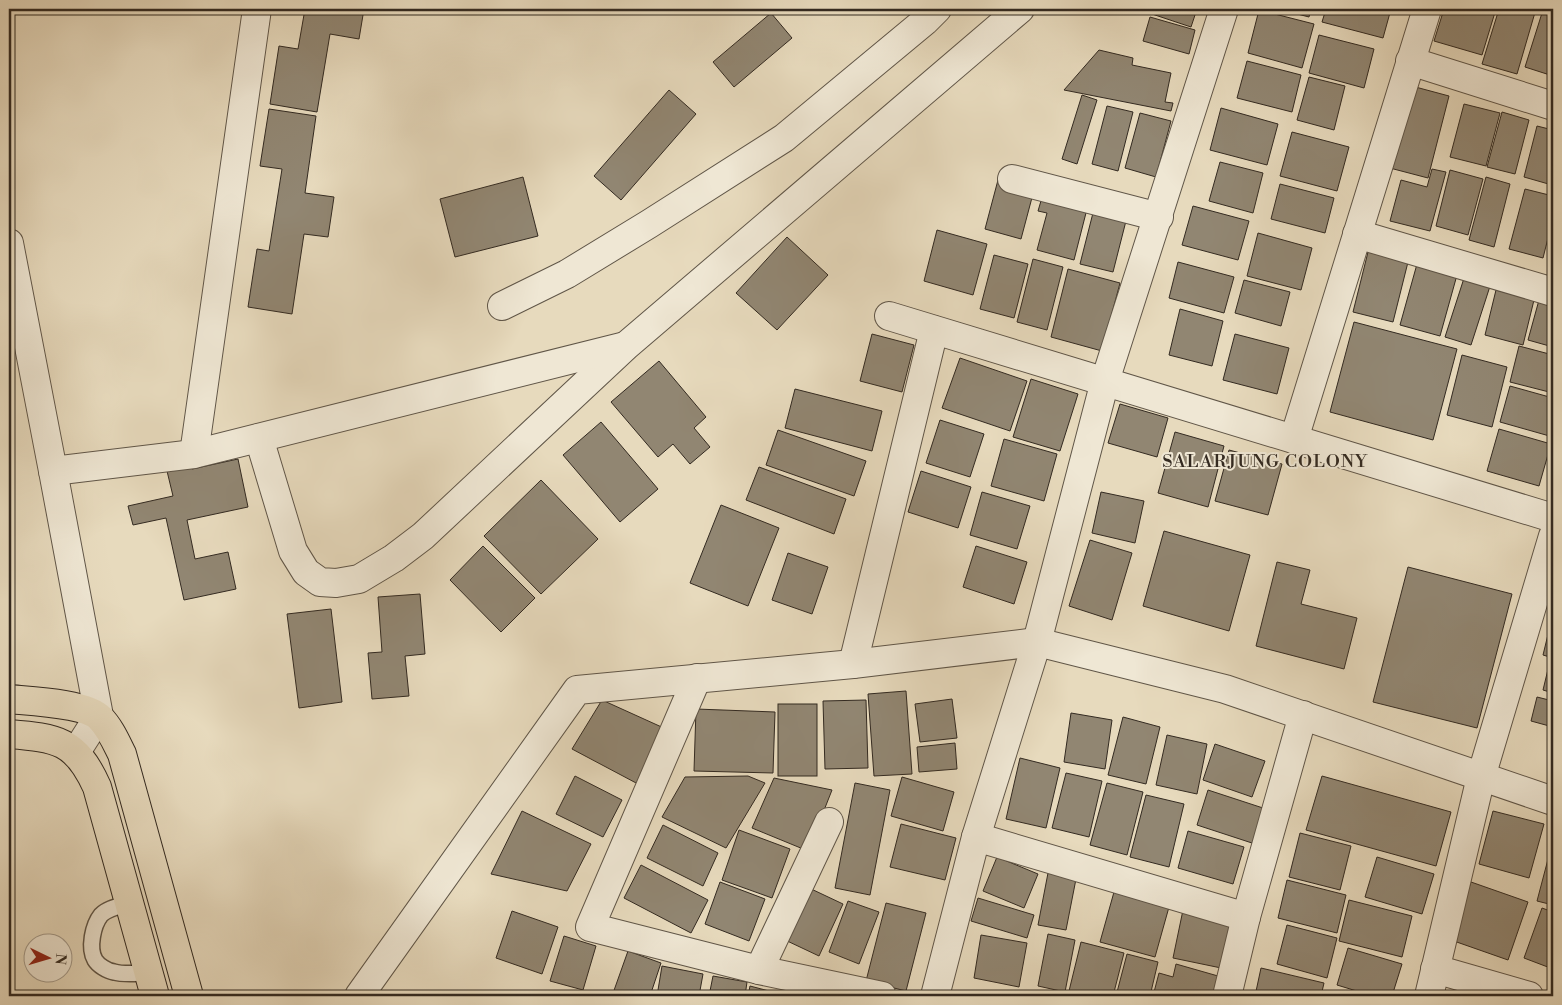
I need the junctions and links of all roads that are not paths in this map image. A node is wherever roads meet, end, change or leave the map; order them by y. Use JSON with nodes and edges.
{"nodes":[{"id":1,"x":257,"y":9,"type":"edge"},
{"id":2,"x":937,"y":9,"type":"edge"},
{"id":3,"x":1020,"y":9,"type":"edge"},
{"id":4,"x":1224,"y":9,"type":"edge"},
{"id":5,"x":1427,"y":9,"type":"edge"},
{"id":6,"x":1410,"y":61,"type":"junction"},
{"id":7,"x":1553,"y":106,"type":"edge"},
{"id":8,"x":1012,"y":179,"type":"dead end"},
{"id":9,"x":1159,"y":217,"type":"junction"},
{"id":10,"x":1357,"y":234,"type":"junction"},
{"id":11,"x":9,"y":243,"type":"edge"},
{"id":12,"x":1553,"y":292,"type":"edge"},
{"id":13,"x":502,"y":306,"type":"dead end"},
{"id":14,"x":889,"y":316,"type":"dead end"},
{"id":15,"x":934,"y":330,"type":"junction"},
{"id":16,"x":627,"y":345,"type":"junction"},
{"id":17,"x":1105,"y":381,"type":"junction"},
{"id":18,"x":259,"y":438,"type":"junction"},
{"id":19,"x":1294,"y":439,"type":"junction"},
{"id":20,"x":194,"y":454,"type":"junction"},
{"id":21,"x":54,"y":471,"type":"junction"},
{"id":22,"x":1553,"y":518,"type":"edge"},
{"id":23,"x":1553,"y":536,"type":"edge"},
{"id":24,"x":1037,"y":642,"type":"junction"},
{"id":25,"x":853,"y":664,"type":"junction"},
{"id":26,"x":697,"y":678,"type":"junction"},
{"id":27,"x":9,"y":699,"type":"edge"},
{"id":28,"x":1304,"y":715,"type":"junction"},
{"id":29,"x":99,"y":716,"type":"junction"},
{"id":30,"x":9,"y":734,"type":"edge"},
{"id":31,"x":76,"y":752,"type":"junction"},
{"id":32,"x":1481,"y":777,"type":"junction"},
{"id":33,"x":1553,"y":801,"type":"edge"},
{"id":34,"x":829,"y":822,"type":"dead end"},
{"id":35,"x":976,"y":837,"type":"junction"},
{"id":36,"x":129,"y":903,"type":"junction"},
{"id":37,"x":1246,"y":917,"type":"junction"},
{"id":38,"x":1435,"y":969,"type":"junction"},
{"id":39,"x":758,"y":970,"type":"junction"},
{"id":40,"x":152,"y":985,"type":"edge"},
{"id":41,"x":189,"y":996,"type":"edge"},
{"id":42,"x":359,"y":996,"type":"edge"},
{"id":43,"x":882,"y":996,"type":"edge"},
{"id":44,"x":935,"y":996,"type":"edge"},
{"id":45,"x":1227,"y":996,"type":"edge"},
{"id":46,"x":1429,"y":996,"type":"edge"},
{"id":47,"x":1529,"y":996,"type":"edge"}],
"edges":[{"from":1,"to":20,"type":"street"},
{"from":2,"to":13,"type":"street"},
{"from":3,"to":16,"type":"street"},
{"from":4,"to":9,"type":"street"},
{"from":5,"to":6,"type":"street"},
{"from":6,"to":7,"type":"street"},
{"from":6,"to":10,"type":"street"},
{"from":8,"to":9,"type":"street"},
{"from":9,"to":17,"type":"street"},
{"from":10,"to":12,"type":"street"},
{"from":10,"to":19,"type":"street"},
{"from":11,"to":21,"type":"street"},
{"from":14,"to":15,"type":"street"},
{"from":15,"to":17,"type":"street"},
{"from":15,"to":25,"type":"street"},
{"from":16,"to":18,"type":"street"},
{"from":16,"to":18,"type":"street"},
{"from":17,"to":19,"type":"street"},
{"from":17,"to":24,"type":"street"},
{"from":18,"to":20,"type":"street"},
{"from":19,"to":22,"type":"street"},
{"from":20,"to":21,"type":"street"},
{"from":21,"to":29,"type":"street"},
{"from":23,"to":32,"type":"street"},
{"from":24,"to":25,"type":"street"},
{"from":24,"to":28,"type":"street"},
{"from":24,"to":35,"type":"street"},
{"from":25,"to":26,"type":"street"},
{"from":26,"to":39,"type":"street"},
{"from":26,"to":42,"type":"street"},
{"from":27,"to":29,"type":"highway"},
{"from":28,"to":32,"type":"street"},
{"from":28,"to":37,"type":"street"},
{"from":29,"to":31,"type":"street"},
{"from":29,"to":41,"type":"highway"},
{"from":30,"to":31,"type":"highway"},
{"from":31,"to":36,"type":"highway"},
{"from":32,"to":33,"type":"street"},
{"from":32,"to":38,"type":"street"},
{"from":34,"to":39,"type":"street"},
{"from":35,"to":37,"type":"street"},
{"from":35,"to":44,"type":"street"},
{"from":36,"to":40,"type":"highway"},
{"from":36,"to":40,"type":"lane"},
{"from":37,"to":45,"type":"street"},
{"from":38,"to":46,"type":"street"},
{"from":38,"to":47,"type":"street"},
{"from":39,"to":43,"type":"street"}]}
